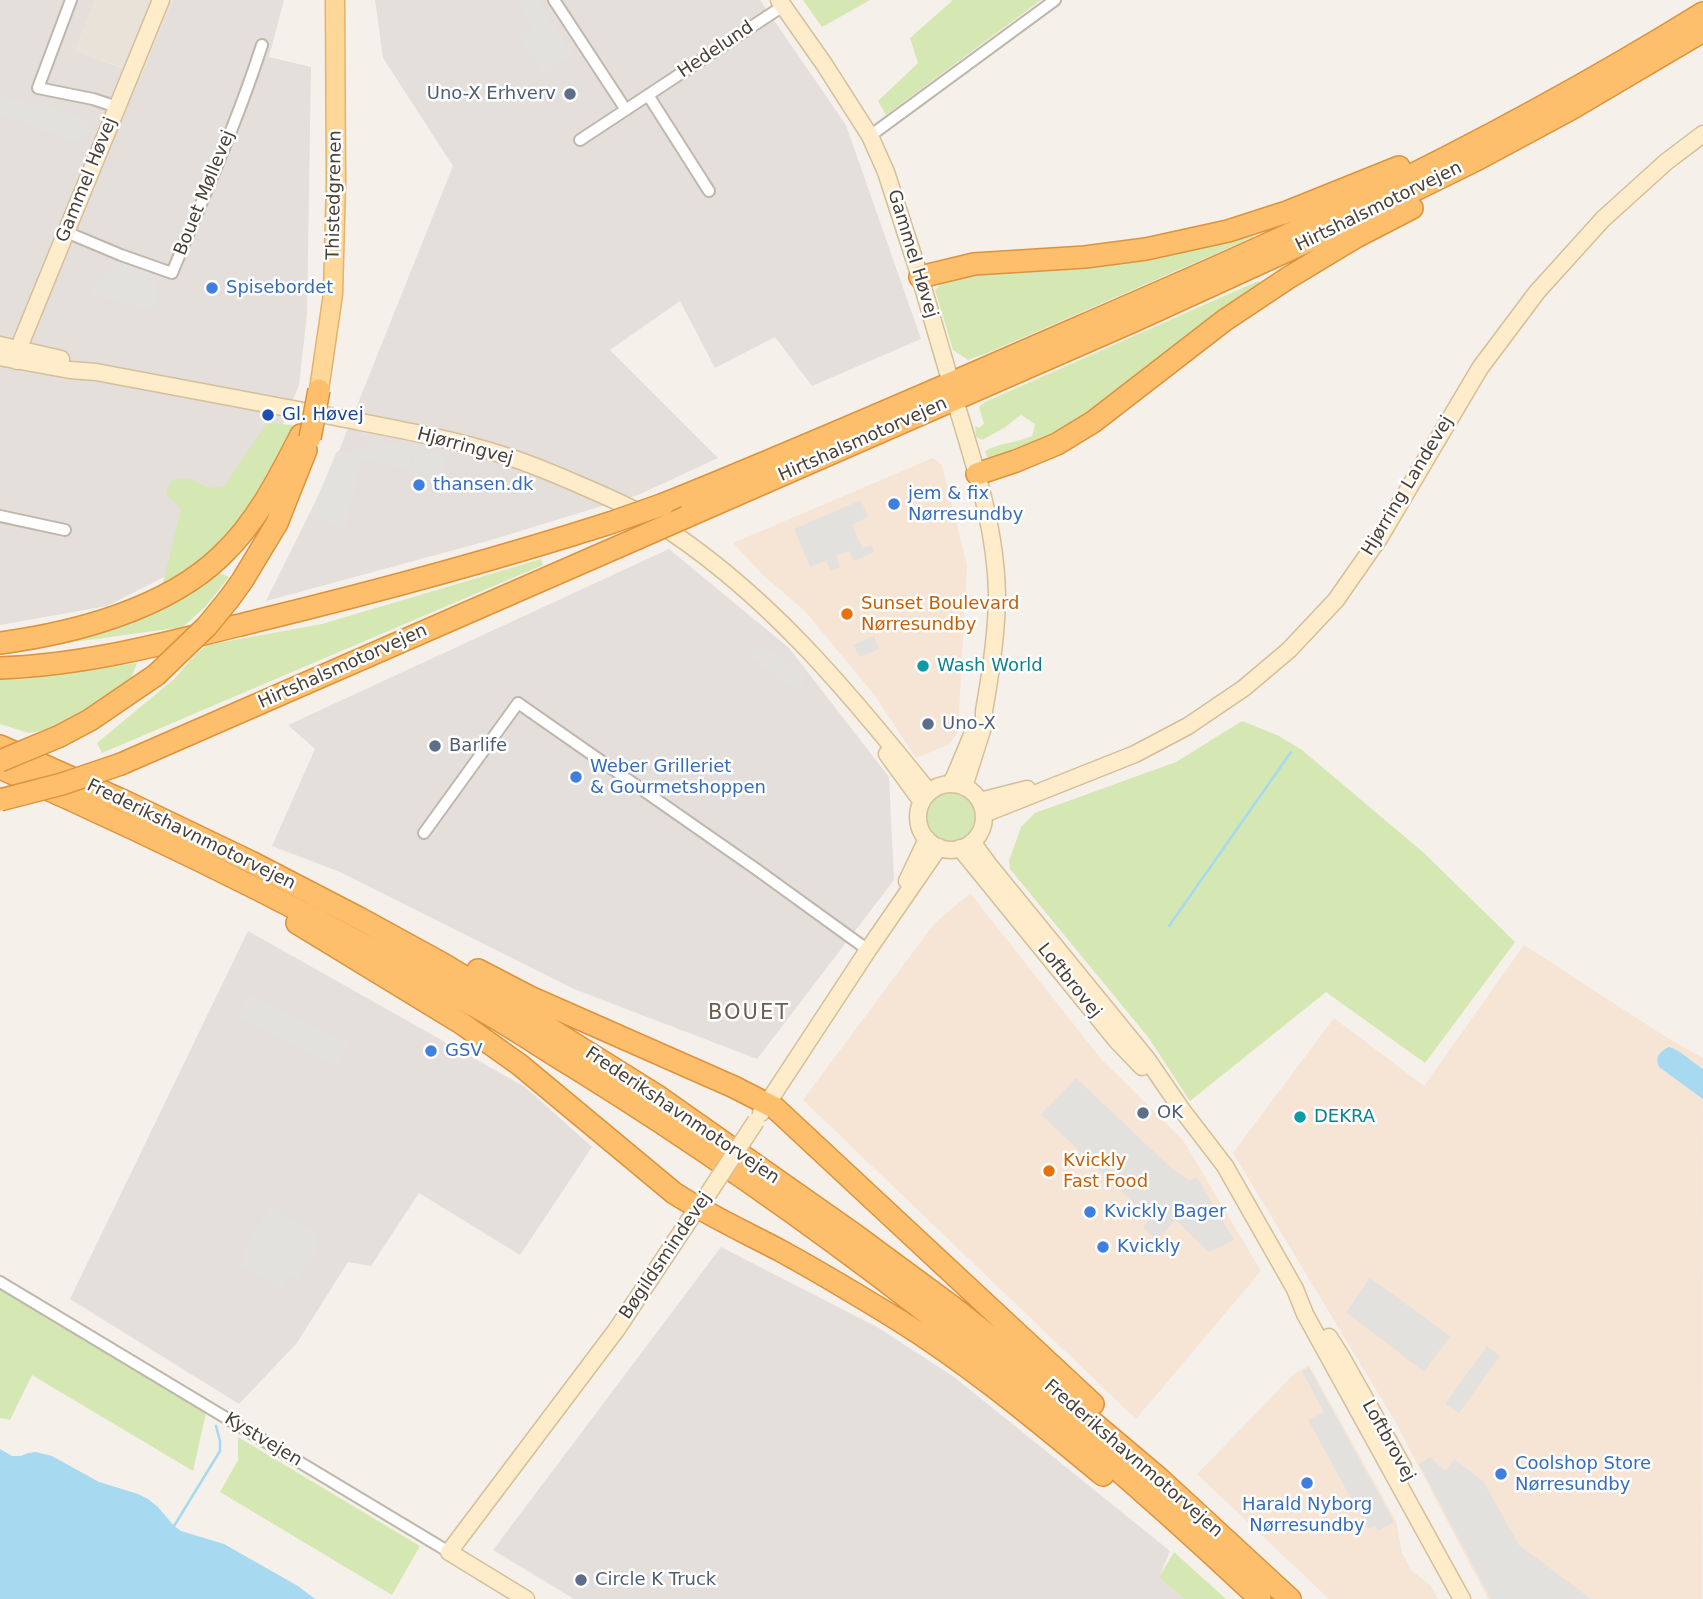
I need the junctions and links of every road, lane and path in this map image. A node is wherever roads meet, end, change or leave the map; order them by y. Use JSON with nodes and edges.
{"nodes":[{"id":1,"x":71,"y":0,"type":"edge"},
{"id":2,"x":161,"y":0,"type":"edge"},
{"id":3,"x":335,"y":0,"type":"edge"},
{"id":4,"x":554,"y":0,"type":"edge"},
{"id":5,"x":1055,"y":0,"type":"edge"},
{"id":6,"x":781,"y":3,"type":"edge"},
{"id":7,"x":1703,"y":13,"type":"edge"},
{"id":8,"x":1703,"y":31,"type":"edge"},
{"id":9,"x":1703,"y":37,"type":"edge"},
{"id":10,"x":262,"y":46,"type":"dead end"},
{"id":11,"x":1623,"y":61,"type":"junction"},
{"id":12,"x":648,"y":95,"type":"junction"},
{"id":13,"x":117,"y":107,"type":"junction"},
{"id":14,"x":626,"y":110,"type":"junction"},
{"id":15,"x":1703,"y":134,"type":"edge"},
{"id":16,"x":870,"y":136,"type":"junction"},
{"id":17,"x":580,"y":140,"type":"dead end"},
{"id":18,"x":709,"y":191,"type":"dead end"},
{"id":19,"x":66,"y":232,"type":"junction"},
{"id":20,"x":920,"y":277,"type":"junction"},
{"id":21,"x":0,"y":345,"type":"edge"},
{"id":22,"x":18,"y":355,"type":"junction"},
{"id":23,"x":0,"y":358,"type":"edge"},
{"id":24,"x":948,"y":373,"type":"dead end"},
{"id":25,"x":320,"y":385,"type":"joint"},
{"id":26,"x":958,"y":410,"type":"dead end"},
{"id":27,"x":306,"y":437,"type":"junction"},
{"id":28,"x":976,"y":474,"type":"junction"},
{"id":29,"x":0,"y":516,"type":"edge"},
{"id":30,"x":65,"y":530,"type":"dead end"},
{"id":31,"x":0,"y":643,"type":"edge"},
{"id":32,"x":0,"y":668,"type":"edge"},
{"id":33,"x":0,"y":746,"type":"edge"},
{"id":34,"x":0,"y":761,"type":"edge"},
{"id":35,"x":0,"y":768,"type":"edge"},
{"id":36,"x":957,"y":786,"type":"junction"},
{"id":37,"x":926,"y":797,"type":"junction"},
{"id":38,"x":0,"y":800,"type":"edge"},
{"id":39,"x":124,"y":801,"type":"junction"},
{"id":40,"x":982,"y":807,"type":"junction"},
{"id":41,"x":94,"y":809,"type":"junction"},
{"id":42,"x":424,"y":833,"type":"dead end"},
{"id":43,"x":933,"y":843,"type":"junction"},
{"id":44,"x":966,"y":845,"type":"junction"},
{"id":45,"x":868,"y":950,"type":"junction"},
{"id":46,"x":768,"y":1103,"type":"junction"},
{"id":47,"x":703,"y":1201,"type":"junction"},
{"id":48,"x":0,"y":1282,"type":"edge"},
{"id":49,"x":1295,"y":1289,"type":"junction"},
{"id":50,"x":449,"y":1552,"type":"junction"},
{"id":51,"x":1287,"y":1596,"type":"edge"},
{"id":52,"x":526,"y":1599,"type":"edge"},
{"id":53,"x":1246,"y":1599,"type":"edge"},
{"id":54,"x":1260,"y":1599,"type":"edge"},
{"id":55,"x":1462,"y":1599,"type":"edge"},
{"id":56,"x":1473,"y":1599,"type":"edge"}],
"edges":[{"from":1,"to":13,"type":"street"},
{"from":2,"to":13,"type":"main road","name":"Gammel Høvej"},
{"from":3,"to":25,"type":"main road","name":"Thistedgrenen"},
{"from":4,"to":14,"type":"street"},
{"from":5,"to":16,"type":"street"},
{"from":6,"to":12,"type":"street","name":"Hedelund"},
{"from":6,"to":16,"type":"main road","name":"Gammel Høvej"},
{"from":7,"to":11,"type":"highway","name":"Hirtshalsmotorvejen"},
{"from":8,"to":38,"type":"highway","name":"Hirtshalsmotorvejen","bridge":true},
{"from":9,"to":28,"type":"highway"},
{"from":10,"to":19,"type":"street","name":"Bouet Møllevej"},
{"from":11,"to":20,"type":"highway"},
{"from":11,"to":32,"type":"highway","name":"Hirtshalsmotorvejen","bridge":true},
{"from":12,"to":14,"type":"street","name":"Hedelund"},
{"from":12,"to":18,"type":"street"},
{"from":13,"to":19,"type":"main road","name":"Gammel Høvej"},
{"from":14,"to":17,"type":"street","name":"Hedelund"},
{"from":15,"to":40,"type":"main road","name":"Hjørring Landevej"},
{"from":16,"to":20,"type":"main road","name":"Gammel Høvej"},
{"from":19,"to":22,"type":"main road","name":"Gammel Høvej"},
{"from":20,"to":24,"type":"main road","name":"Gammel Høvej"},
{"from":21,"to":22,"type":"main road","name":"Hjørringvej"},
{"from":22,"to":23,"type":"main road","name":"Hjørringvej"},
{"from":22,"to":37,"type":"main road","name":"Hjørringvej"},
{"from":25,"to":27,"type":"highway","bridge":true},
{"from":26,"to":28,"type":"main road"},
{"from":27,"to":31,"type":"highway"},
{"from":27,"to":34,"type":"highway","bridge":true},
{"from":28,"to":36,"type":"main road"},
{"from":29,"to":30,"type":"street"},
{"from":33,"to":39,"type":"highway","name":"Frederikshavnmotorvejen"},
{"from":35,"to":41,"type":"highway","name":"Frederikshavnmotorvejen"},
{"from":36,"to":37,"type":"main road"},
{"from":36,"to":40,"type":"main road"},
{"from":37,"to":43,"type":"main road"},
{"from":39,"to":46,"type":"highway"},
{"from":39,"to":51,"type":"highway","name":"Frederikshavnmotorvejen"},
{"from":40,"to":44,"type":"main road"},
{"from":41,"to":47,"type":"highway"},
{"from":41,"to":54,"type":"highway","name":"Frederikshavnmotorvejen"},
{"from":42,"to":45,"type":"street"},
{"from":43,"to":44,"type":"main road"},
{"from":43,"to":45,"type":"main road","name":"Bøgildsmindevej"},
{"from":44,"to":49,"type":"main road","name":"Loftbrovej"},
{"from":45,"to":46,"type":"main road","name":"Bøgildsmindevej"},
{"from":46,"to":47,"type":"main road","name":"Bøgildsmindevej","bridge":true},
{"from":46,"to":51,"type":"highway"},
{"from":47,"to":50,"type":"main road","name":"Bøgildsmindevej"},
{"from":47,"to":53,"type":"highway"},
{"from":48,"to":50,"type":"street","name":"Kystvejen"},
{"from":49,"to":55,"type":"main road","name":"Loftbrovej"},
{"from":49,"to":56,"type":"main road","name":"Loftbrovej"},
{"from":50,"to":52,"type":"main road","name":"Kystvejen"}]}
